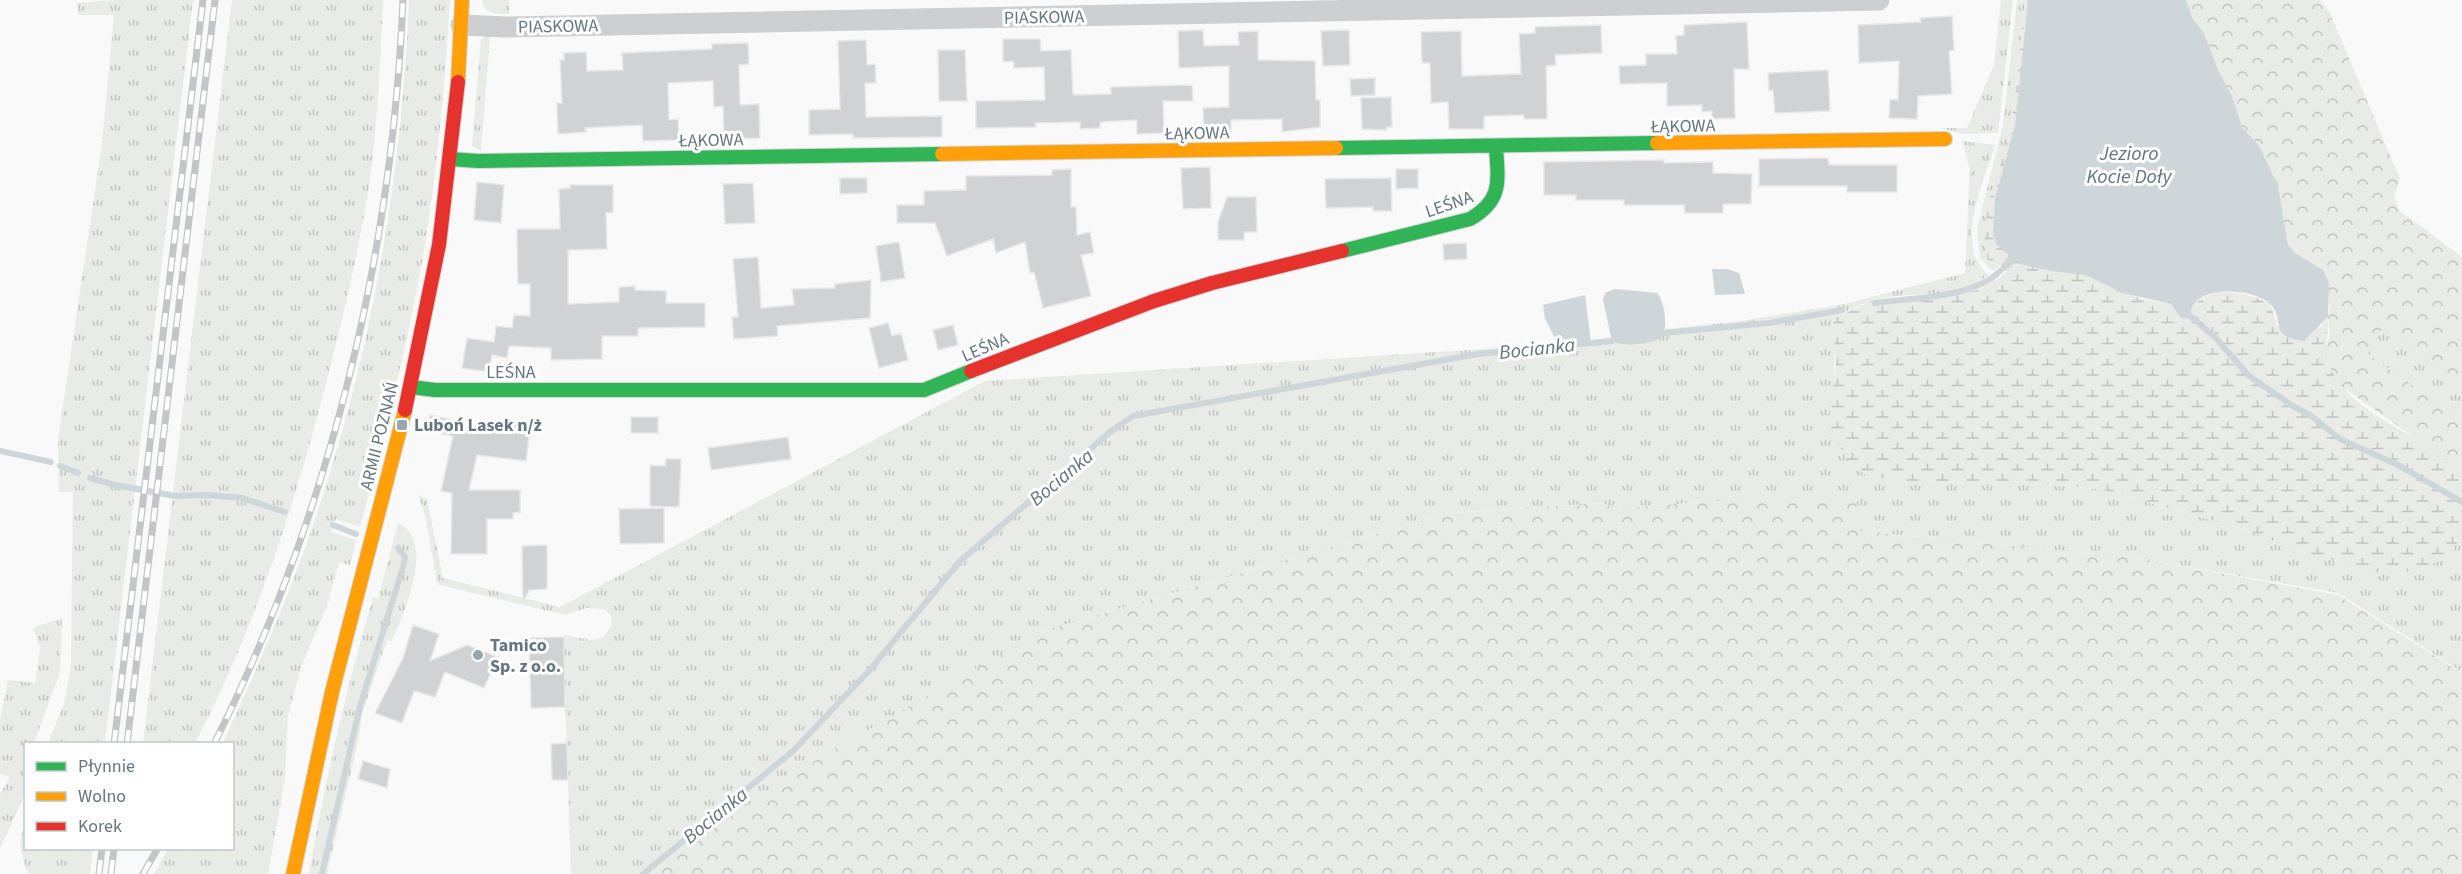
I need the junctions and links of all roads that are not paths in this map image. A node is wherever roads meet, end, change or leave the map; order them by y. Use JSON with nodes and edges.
{"nodes":[{"id":1,"x":462,"y":0,"type":"edge"},
{"id":2,"x":1879,"y":0,"type":"edge"},
{"id":3,"x":461,"y":25,"type":"junction"},
{"id":4,"x":1945,"y":139,"type":"dead end"},
{"id":5,"x":1496,"y":147,"type":"junction"},
{"id":6,"x":450,"y":159,"type":"junction"},
{"id":7,"x":411,"y":387,"type":"junction"},
{"id":8,"x":293,"y":874,"type":"edge"}],
"edges":[{"from":1,"to":3,"type":"street","name":"ARMII POZNAŃ"},
{"from":2,"to":3,"type":"street","name":"PIASKOWA"},
{"from":3,"to":6,"type":"street","name":"ARMII POZNAŃ"},
{"from":4,"to":5,"type":"street","name":"ŁĄKOWA"},
{"from":5,"to":6,"type":"street","name":"ŁĄKOWA"},
{"from":5,"to":7,"type":"street","name":"LEŚNA"},
{"from":6,"to":7,"type":"street","name":"ARMII POZNAŃ"},
{"from":7,"to":8,"type":"street","name":"ARMII POZNAŃ"}]}
